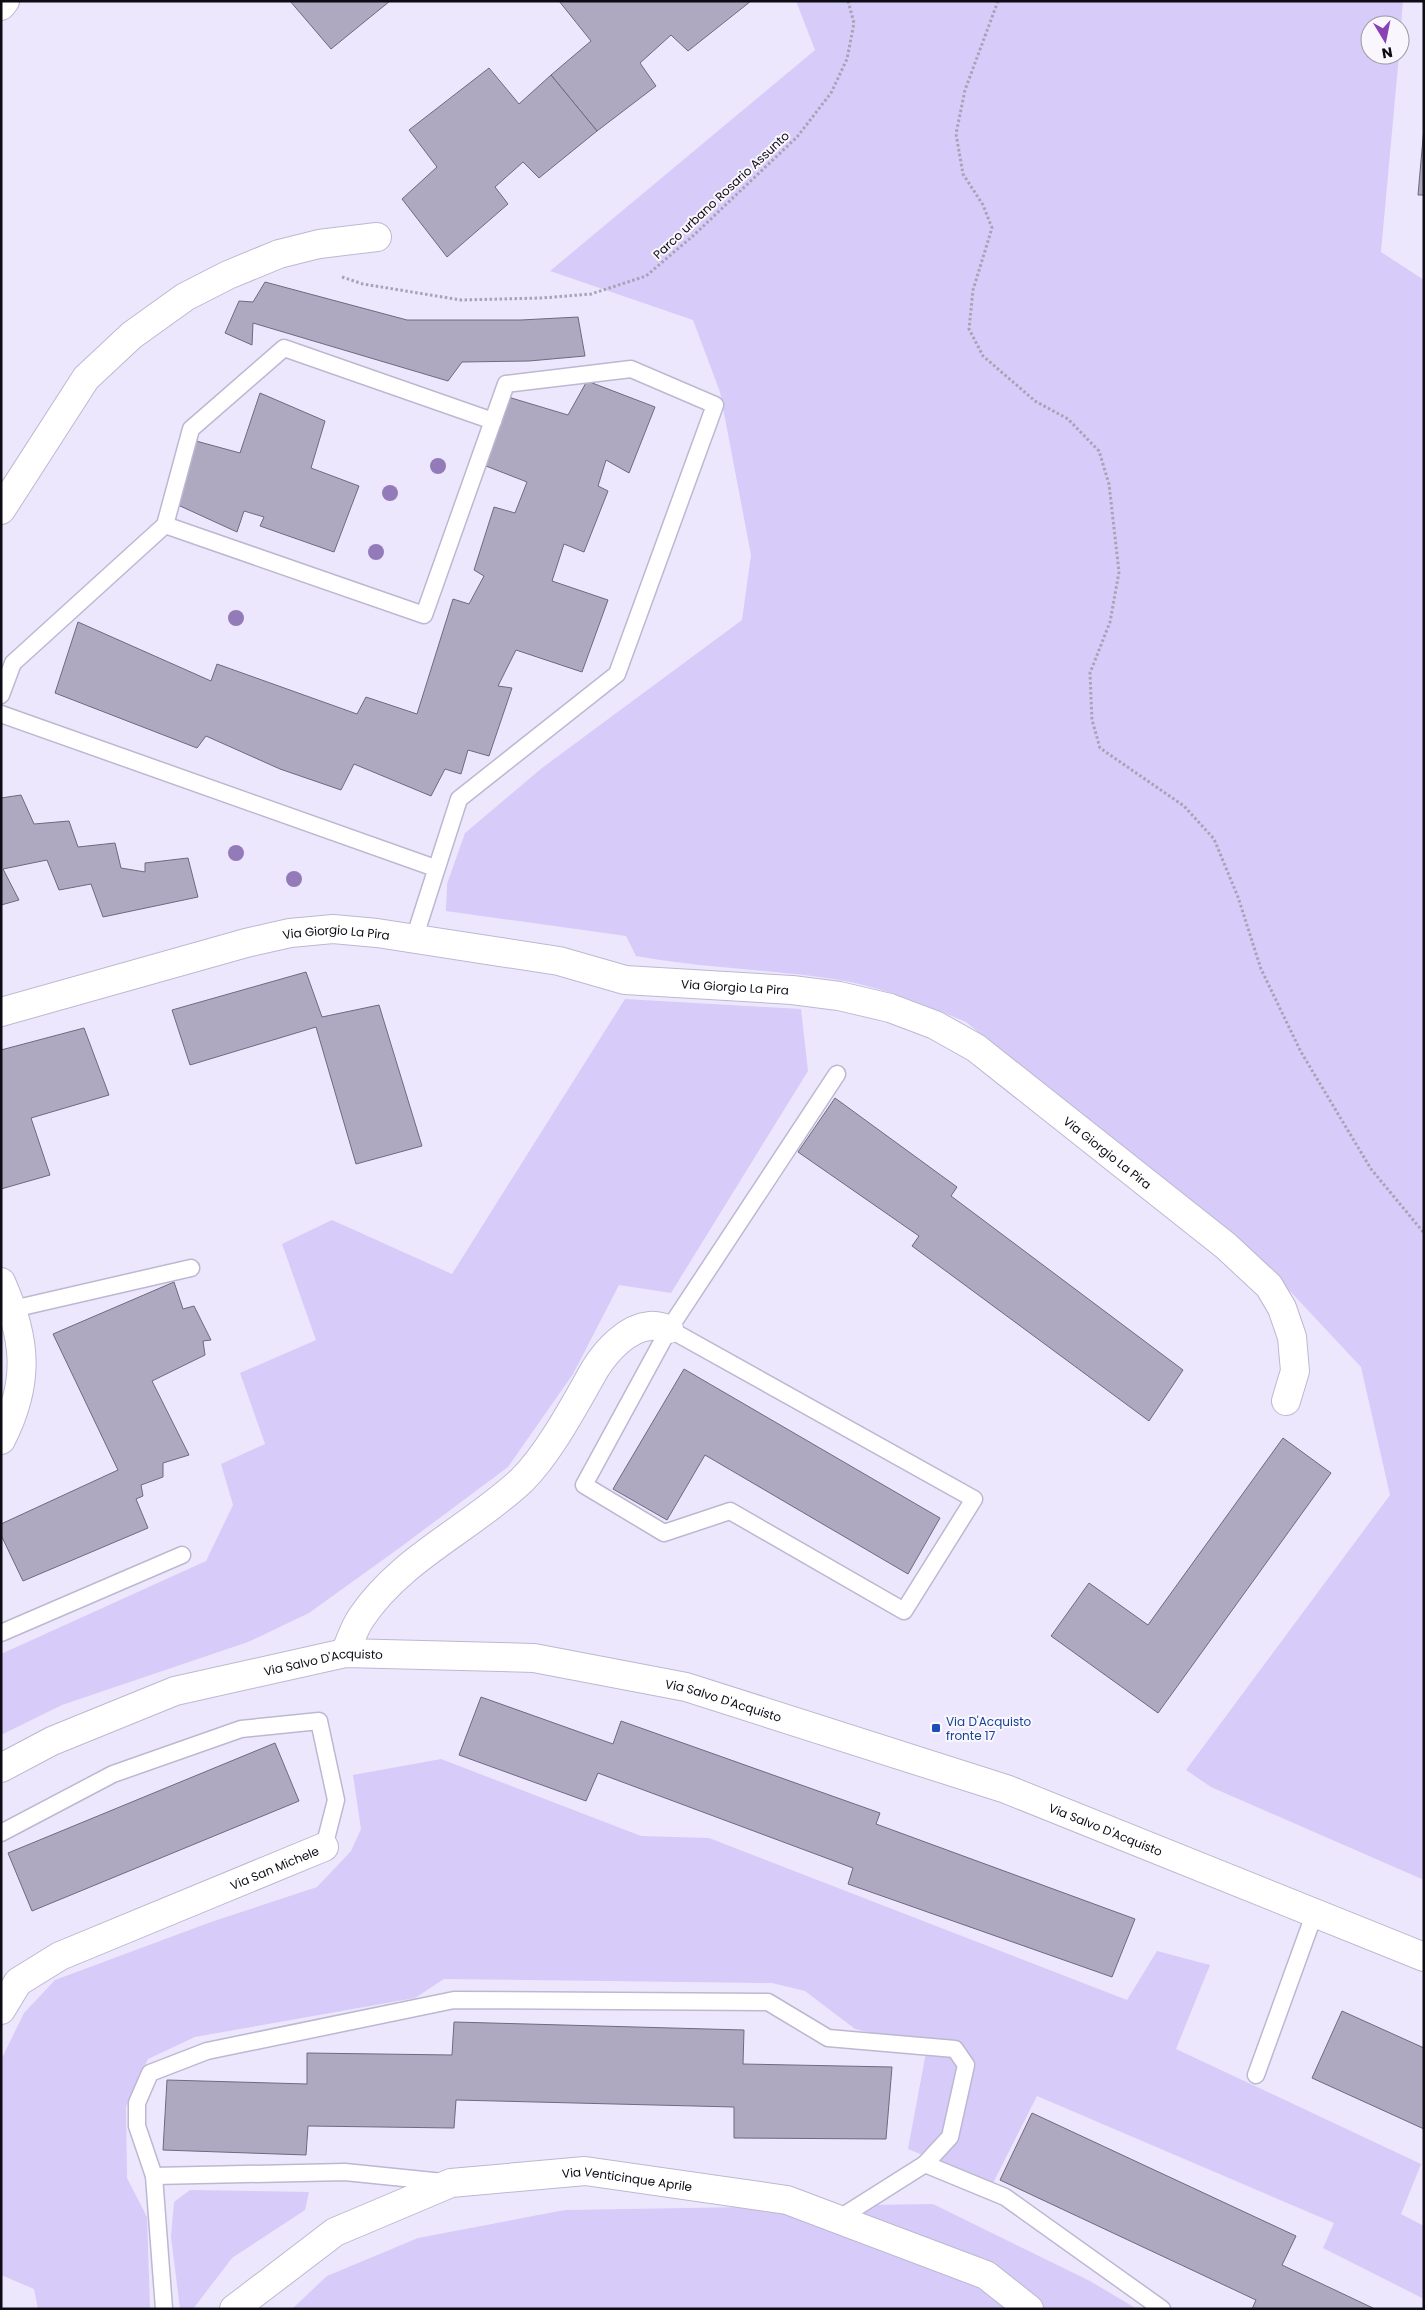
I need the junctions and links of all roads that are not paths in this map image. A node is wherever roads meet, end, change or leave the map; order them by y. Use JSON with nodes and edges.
{"nodes":[{"id":1,"x":5,"y":1,"type":"edge"},
{"id":2,"x":1,"y":6,"type":"edge"},
{"id":3,"x":377,"y":236,"type":"dead end"},
{"id":4,"x":493,"y":421,"type":"junction"},
{"id":5,"x":1,"y":510,"type":"edge"},
{"id":6,"x":165,"y":525,"type":"junction"},
{"id":7,"x":1,"y":695,"type":"edge"},
{"id":8,"x":1,"y":714,"type":"edge"},
{"id":9,"x":435,"y":868,"type":"junction"},
{"id":10,"x":414,"y":938,"type":"junction"},
{"id":11,"x":1,"y":1012,"type":"edge"},
{"id":12,"x":837,"y":1074,"type":"dead end"},
{"id":13,"x":192,"y":1268,"type":"dead end"},
{"id":14,"x":1,"y":1282,"type":"edge"},
{"id":15,"x":13,"y":1309,"type":"junction"},
{"id":16,"x":669,"y":1329,"type":"junction"},
{"id":17,"x":1286,"y":1400,"type":"dead end"},
{"id":18,"x":1,"y":1440,"type":"edge"},
{"id":19,"x":182,"y":1554,"type":"dead end"},
{"id":20,"x":1,"y":1633,"type":"edge"},
{"id":21,"x":345,"y":1653,"type":"junction"},
{"id":22,"x":1,"y":1768,"type":"edge"},
{"id":23,"x":1,"y":1833,"type":"edge"},
{"id":24,"x":324,"y":1847,"type":"joint"},
{"id":25,"x":1315,"y":1912,"type":"junction"},
{"id":26,"x":1424,"y":1957,"type":"edge"},
{"id":27,"x":1,"y":2010,"type":"edge"},
{"id":28,"x":1256,"y":2075,"type":"dead end"},
{"id":29,"x":925,"y":2164,"type":"junction"},
{"id":30,"x":154,"y":2176,"type":"junction"},
{"id":31,"x":451,"y":2183,"type":"junction"},
{"id":32,"x":838,"y":2219,"type":"junction"},
{"id":33,"x":164,"y":2309,"type":"edge"},
{"id":34,"x":234,"y":2309,"type":"edge"},
{"id":35,"x":1029,"y":2309,"type":"edge"},
{"id":36,"x":1162,"y":2309,"type":"edge"}],
"edges":[{"from":1,"to":2,"type":"street"},
{"from":3,"to":5,"type":"street"},
{"from":4,"to":6,"type":"lane"},
{"from":4,"to":6,"type":"lane"},
{"from":4,"to":9,"type":"lane"},
{"from":6,"to":7,"type":"lane"},
{"from":8,"to":9,"type":"lane"},
{"from":9,"to":10,"type":"lane"},
{"from":10,"to":11,"type":"street","name":"Via Giorgio La Pira"},
{"from":10,"to":17,"type":"street","name":"Via Giorgio La Pira"},
{"from":12,"to":16,"type":"lane"},
{"from":13,"to":15,"type":"lane"},
{"from":14,"to":15,"type":"street"},
{"from":15,"to":18,"type":"street"},
{"from":16,"to":16,"type":"lane"},
{"from":16,"to":21,"type":"street"},
{"from":19,"to":20,"type":"lane"},
{"from":21,"to":22,"type":"street","name":"Via Salvo D'Acquisto"},
{"from":21,"to":25,"type":"street","name":"Via Salvo D'Acquisto"},
{"from":23,"to":24,"type":"lane","name":"Via San Michele"},
{"from":24,"to":27,"type":"street","name":"Via San Michele"},
{"from":25,"to":26,"type":"street","name":"Via Salvo D'Acquisto"},
{"from":25,"to":28,"type":"lane"},
{"from":29,"to":30,"type":"lane"},
{"from":29,"to":32,"type":"lane"},
{"from":29,"to":36,"type":"lane"},
{"from":30,"to":31,"type":"lane"},
{"from":30,"to":33,"type":"lane"},
{"from":31,"to":32,"type":"street","name":"Via Venticinque Aprile"},
{"from":31,"to":34,"type":"street","name":"Via Venticinque Aprile"},
{"from":32,"to":35,"type":"street","name":"Via Venticinque Aprile"}]}
